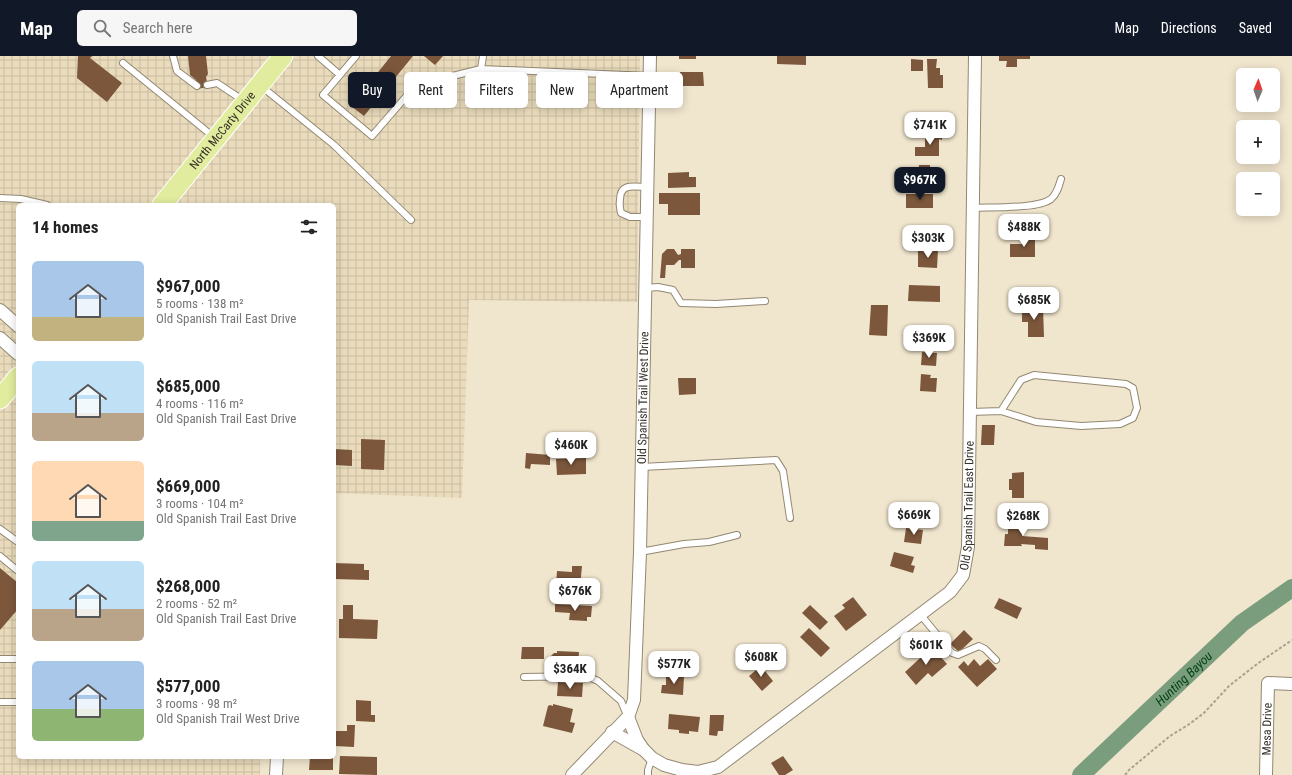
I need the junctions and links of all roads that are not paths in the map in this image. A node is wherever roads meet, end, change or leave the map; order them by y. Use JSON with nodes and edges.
{"nodes":[{"id":1,"x":173,"y":56,"type":"edge"},
{"id":2,"x":283,"y":56,"type":"edge"},
{"id":3,"x":318,"y":56,"type":"edge"},
{"id":4,"x":356,"y":56,"type":"edge"},
{"id":5,"x":483,"y":56,"type":"edge"},
{"id":6,"x":650,"y":56,"type":"edge"},
{"id":7,"x":975,"y":56,"type":"edge"},
{"id":8,"x":123,"y":63,"type":"dead end"},
{"id":9,"x":480,"y":69,"type":"junction"},
{"id":10,"x":650,"y":72,"type":"edge"},
{"id":11,"x":596,"y":74,"type":"edge"},
{"id":12,"x":340,"y":75,"type":"junction"},
{"id":13,"x":207,"y":85,"type":"dead end"},
{"id":14,"x":260,"y":85,"type":"junction"},
{"id":15,"x":197,"y":86,"type":"dead end"},
{"id":16,"x":246,"y":102,"type":"junction"},
{"id":17,"x":649,"y":108,"type":"edge"},
{"id":18,"x":216,"y":138,"type":"junction"},
{"id":19,"x":1061,"y":179,"type":"dead end"},
{"id":20,"x":648,"y":187,"type":"junction"},
{"id":21,"x":0,"y":198,"type":"edge"},
{"id":22,"x":38,"y":203,"type":"edge"},
{"id":23,"x":164,"y":203,"type":"edge"},
{"id":24,"x":973,"y":208,"type":"junction"},
{"id":25,"x":647,"y":217,"type":"junction"},
{"id":26,"x":411,"y":220,"type":"dead end"},
{"id":27,"x":646,"y":288,"type":"junction"},
{"id":28,"x":765,"y":301,"type":"dead end"},
{"id":29,"x":0,"y":310,"type":"edge"},
{"id":30,"x":16,"y":324,"type":"edge"},
{"id":31,"x":0,"y":338,"type":"edge"},
{"id":32,"x":16,"y":352,"type":"edge"},
{"id":33,"x":16,"y":379,"type":"edge"},
{"id":34,"x":0,"y":399,"type":"edge"},
{"id":35,"x":1001,"y":411,"type":"junction"},
{"id":36,"x":970,"y":412,"type":"junction"},
{"id":37,"x":642,"y":467,"type":"junction"},
{"id":38,"x":790,"y":518,"type":"dead end"},
{"id":39,"x":0,"y":529,"type":"edge"},
{"id":40,"x":737,"y":535,"type":"dead end"},
{"id":41,"x":16,"y":541,"type":"edge"},
{"id":42,"x":640,"y":552,"type":"junction"},
{"id":43,"x":0,"y":556,"type":"edge"},
{"id":44,"x":16,"y":569,"type":"edge"},
{"id":45,"x":920,"y":614,"type":"junction"},
{"id":46,"x":0,"y":659,"type":"edge"},
{"id":47,"x":16,"y":659,"type":"edge"},
{"id":48,"x":996,"y":660,"type":"dead end"},
{"id":49,"x":524,"y":677,"type":"dead end"},
{"id":50,"x":1292,"y":684,"type":"edge"},
{"id":51,"x":0,"y":702,"type":"edge"},
{"id":52,"x":16,"y":702,"type":"edge"},
{"id":53,"x":628,"y":717,"type":"junction"},
{"id":54,"x":612,"y":732,"type":"junction"},
{"id":55,"x":648,"y":754,"type":"junction"},
{"id":56,"x":277,"y":759,"type":"edge"},
{"id":57,"x":685,"y":773,"type":"edge"},
{"id":58,"x":276,"y":775,"type":"edge"},
{"id":59,"x":572,"y":775,"type":"edge"},
{"id":60,"x":648,"y":775,"type":"edge"},
{"id":61,"x":1266,"y":775,"type":"edge"}],
"edges":[{"from":1,"to":15,"type":"lane"},
{"from":2,"to":14,"type":"main road","name":"North McCarty Drive"},
{"from":3,"to":12,"type":"lane"},
{"from":4,"to":12,"type":"lane"},
{"from":5,"to":9,"type":"lane"},
{"from":6,"to":10,"type":"street","name":"Old Spanish Trail West Drive"},
{"from":7,"to":24,"type":"street","name":"Old Spanish Trail East Drive"},
{"from":8,"to":18,"type":"lane"},
{"from":9,"to":11,"type":"lane"},
{"from":9,"to":12,"type":"lane"},
{"from":13,"to":16,"type":"lane"},
{"from":14,"to":16,"type":"main road","name":"North McCarty Drive"},
{"from":14,"to":26,"type":"lane"},
{"from":16,"to":18,"type":"main road","name":"North McCarty Drive"},
{"from":17,"to":20,"type":"street","name":"Old Spanish Trail West Drive"},
{"from":18,"to":23,"type":"main road","name":"North McCarty Drive"},
{"from":19,"to":24,"type":"lane"},
{"from":20,"to":25,"type":"street","name":"Old Spanish Trail West Drive"},
{"from":20,"to":25,"type":"lane"},
{"from":21,"to":22,"type":"lane"},
{"from":24,"to":36,"type":"street","name":"Old Spanish Trail East Drive"},
{"from":25,"to":27,"type":"street","name":"Old Spanish Trail West Drive"},
{"from":27,"to":28,"type":"lane"},
{"from":27,"to":37,"type":"street","name":"Old Spanish Trail West Drive"},
{"from":29,"to":30,"type":"street"},
{"from":31,"to":32,"type":"street"},
{"from":33,"to":34,"type":"main road"},
{"from":35,"to":35,"type":"lane"},
{"from":35,"to":36,"type":"lane"},
{"from":36,"to":45,"type":"street","name":"Old Spanish Trail East Drive"},
{"from":37,"to":38,"type":"lane"},
{"from":37,"to":42,"type":"street","name":"Old Spanish Trail West Drive"},
{"from":39,"to":41,"type":"lane"},
{"from":40,"to":42,"type":"lane"},
{"from":42,"to":53,"type":"street","name":"Old Spanish Trail West Drive"},
{"from":43,"to":44,"type":"lane"},
{"from":45,"to":48,"type":"lane"},
{"from":45,"to":57,"type":"street","name":"Old Spanish Trail East Drive"},
{"from":46,"to":47,"type":"lane"},
{"from":49,"to":53,"type":"lane"},
{"from":50,"to":61,"type":"street","name":"Mesa Drive"},
{"from":51,"to":52,"type":"lane"},
{"from":53,"to":54,"type":"street","name":"Old Spanish Trail West Drive"},
{"from":53,"to":55,"type":"street"},
{"from":54,"to":55,"type":"street","name":"Old Spanish Trail East Drive"},
{"from":54,"to":59,"type":"street","name":"Old Spanish Trail West Drive"},
{"from":55,"to":57,"type":"street","name":"Old Spanish Trail East Drive"},
{"from":55,"to":60,"type":"lane"},
{"from":56,"to":58,"type":"street"}]}
